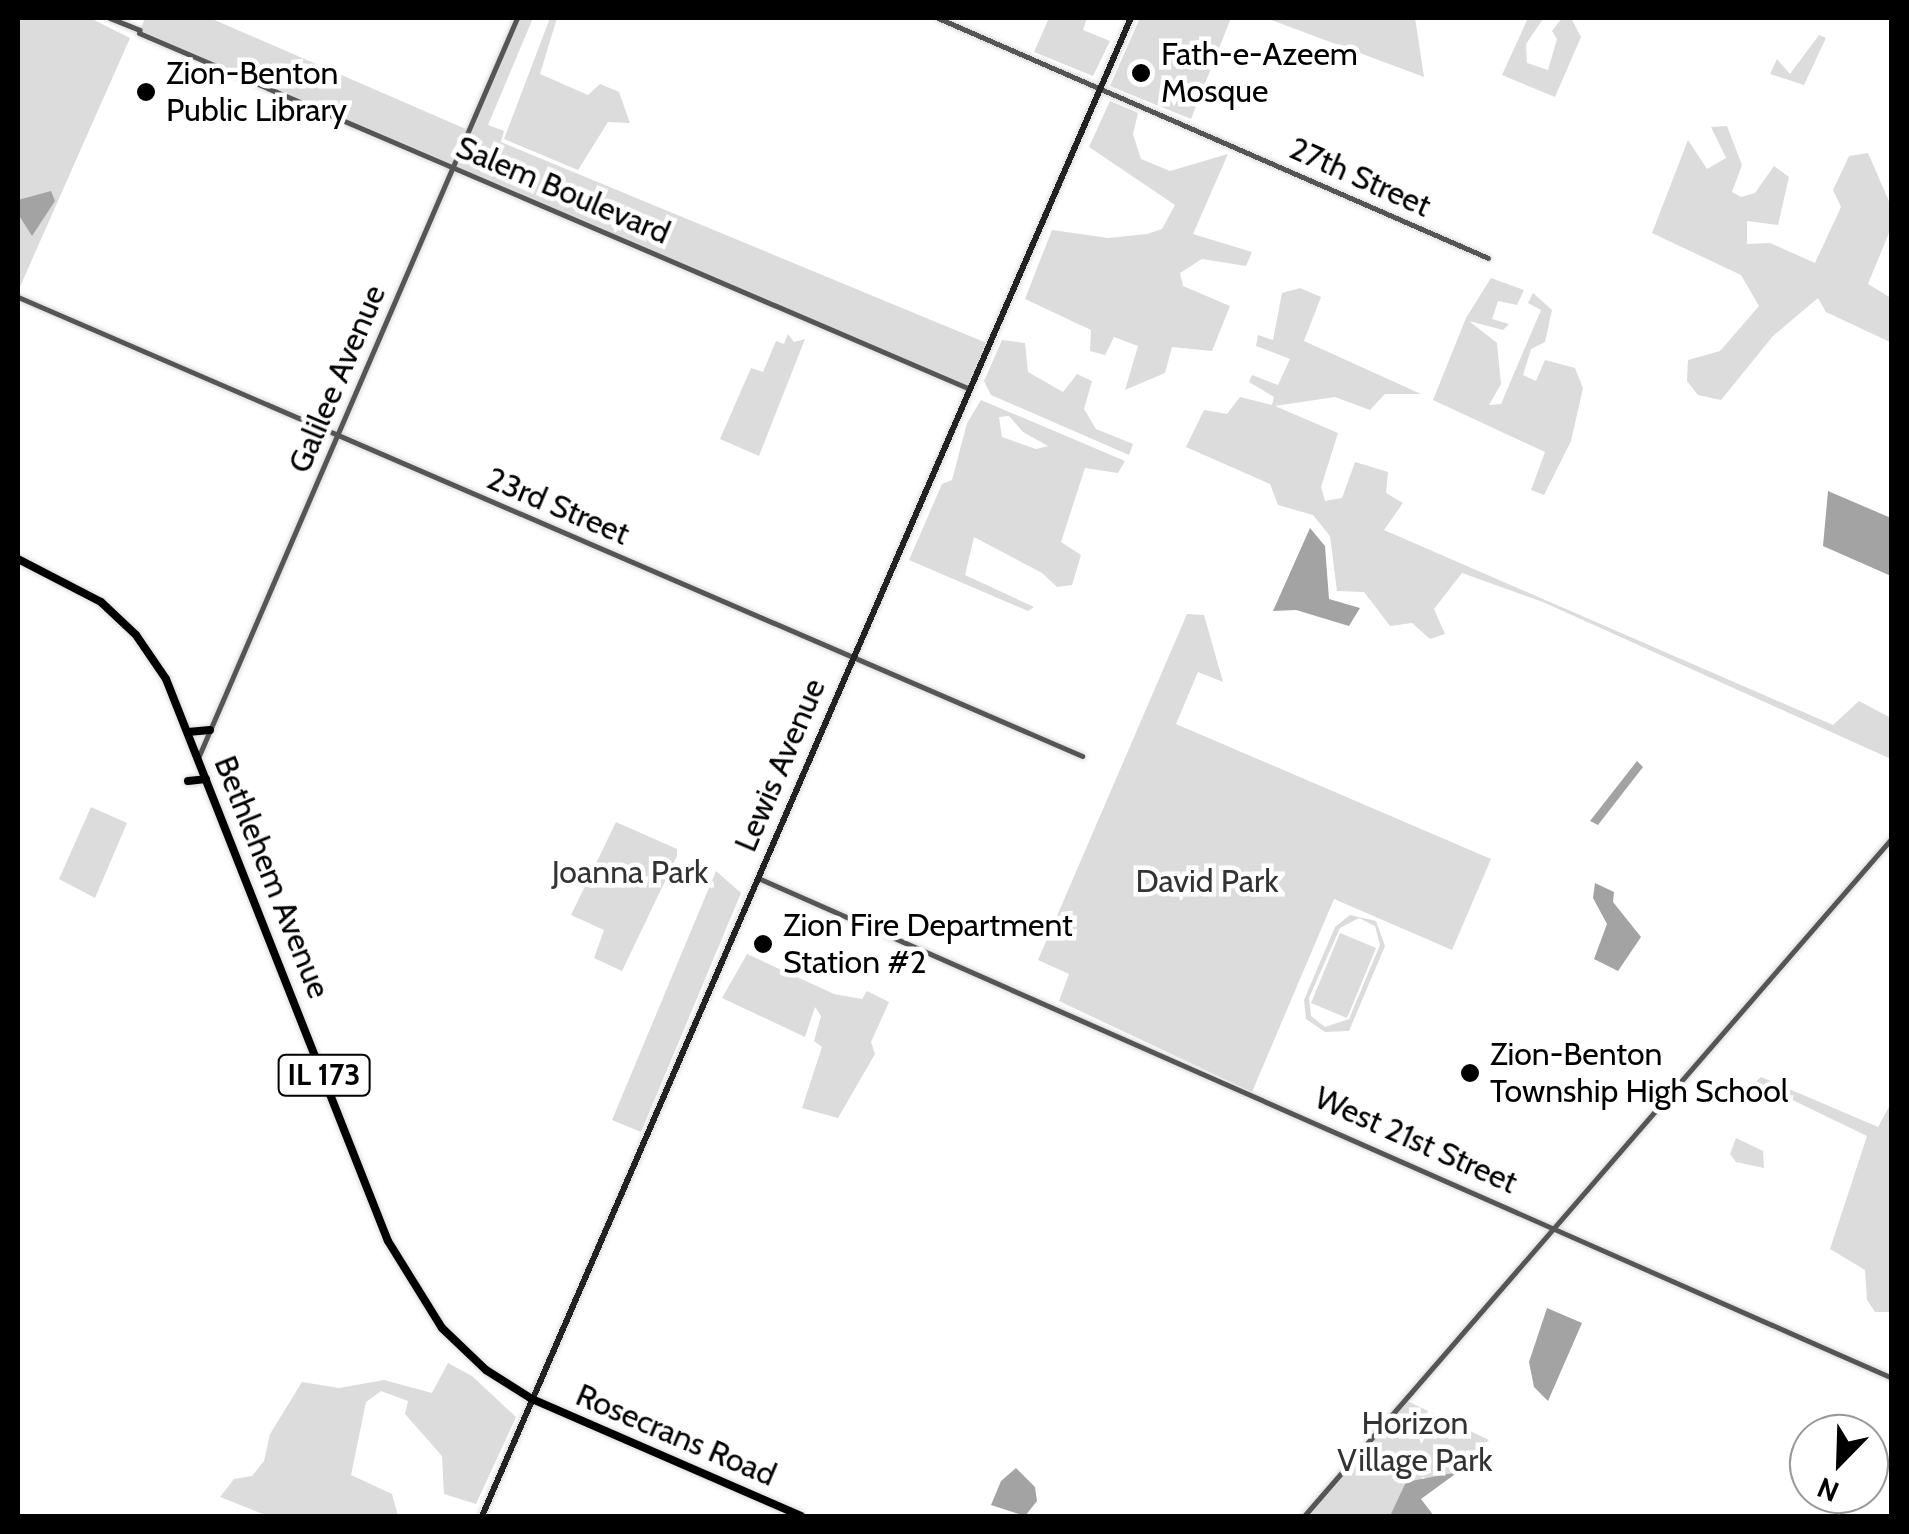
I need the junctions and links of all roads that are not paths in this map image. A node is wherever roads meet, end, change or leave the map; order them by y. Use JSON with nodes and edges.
{"nodes":[{"id":1,"x":110,"y":18,"type":"edge"},
{"id":2,"x":517,"y":18,"type":"edge"},
{"id":3,"x":938,"y":18,"type":"edge"},
{"id":4,"x":1131,"y":18,"type":"edge"},
{"id":5,"x":1100,"y":88,"type":"junction"},
{"id":6,"x":452,"y":167,"type":"junction"},
{"id":7,"x":1488,"y":258,"type":"dead end"},
{"id":8,"x":18,"y":297,"type":"edge"},
{"id":9,"x":970,"y":389,"type":"junction"},
{"id":10,"x":337,"y":435,"type":"junction"},
{"id":11,"x":18,"y":560,"type":"edge"},
{"id":12,"x":853,"y":658,"type":"junction"},
{"id":13,"x":210,"y":730,"type":"junction"},
{"id":14,"x":188,"y":732,"type":"junction"},
{"id":15,"x":1082,"y":756,"type":"dead end"},
{"id":16,"x":198,"y":758,"type":"junction"},
{"id":17,"x":206,"y":778,"type":"junction"},
{"id":18,"x":188,"y":781,"type":"dead end"},
{"id":19,"x":1892,"y":838,"type":"edge"},
{"id":20,"x":758,"y":878,"type":"junction"},
{"id":21,"x":1555,"y":1226,"type":"junction"},
{"id":22,"x":1892,"y":1378,"type":"edge"},
{"id":23,"x":532,"y":1399,"type":"junction"},
{"id":24,"x":482,"y":1516,"type":"edge"},
{"id":25,"x":800,"y":1516,"type":"edge"},
{"id":26,"x":1304,"y":1516,"type":"edge"}],
"edges":[{"from":1,"to":6,"type":"street","name":"Salem Boulevard"},
{"from":2,"to":6,"type":"street","name":"Galilee Avenue"},
{"from":3,"to":5,"type":"street","name":"27th Street"},
{"from":4,"to":5,"type":"main road","name":"Lewis Avenue"},
{"from":5,"to":7,"type":"street","name":"27th Street"},
{"from":5,"to":9,"type":"main road","name":"Lewis Avenue"},
{"from":6,"to":9,"type":"street","name":"Salem Boulevard"},
{"from":6,"to":10,"type":"street","name":"Galilee Avenue"},
{"from":8,"to":10,"type":"street","name":"23rd Street"},
{"from":9,"to":12,"type":"main road","name":"Lewis Avenue"},
{"from":10,"to":12,"type":"street","name":"23rd Street"},
{"from":10,"to":13,"type":"street","name":"Galilee Avenue"},
{"from":11,"to":14,"type":"main road","name":"Bethlehem Avenue","number":"IL 173"},
{"from":12,"to":15,"type":"street","name":"23rd Street"},
{"from":12,"to":20,"type":"main road","name":"Lewis Avenue"},
{"from":13,"to":14,"type":"main road"},
{"from":13,"to":16,"type":"street","name":"Galilee Avenue"},
{"from":14,"to":16,"type":"main road","name":"Bethlehem Avenue","number":"IL 173"},
{"from":16,"to":17,"type":"main road","name":"Bethlehem Avenue","number":"IL 173"},
{"from":17,"to":18,"type":"main road"},
{"from":17,"to":23,"type":"main road","name":"Bethlehem Avenue","number":"IL 173"},
{"from":19,"to":21,"type":"street"},
{"from":20,"to":21,"type":"street","name":"West 21st Street"},
{"from":20,"to":23,"type":"main road","name":"Lewis Avenue"},
{"from":21,"to":22,"type":"street","name":"West 21st Street"},
{"from":21,"to":26,"type":"street"},
{"from":23,"to":24,"type":"main road","name":"Lewis Avenue"},
{"from":23,"to":25,"type":"main road","name":"Rosecrans Road","number":"IL 173"}]}
